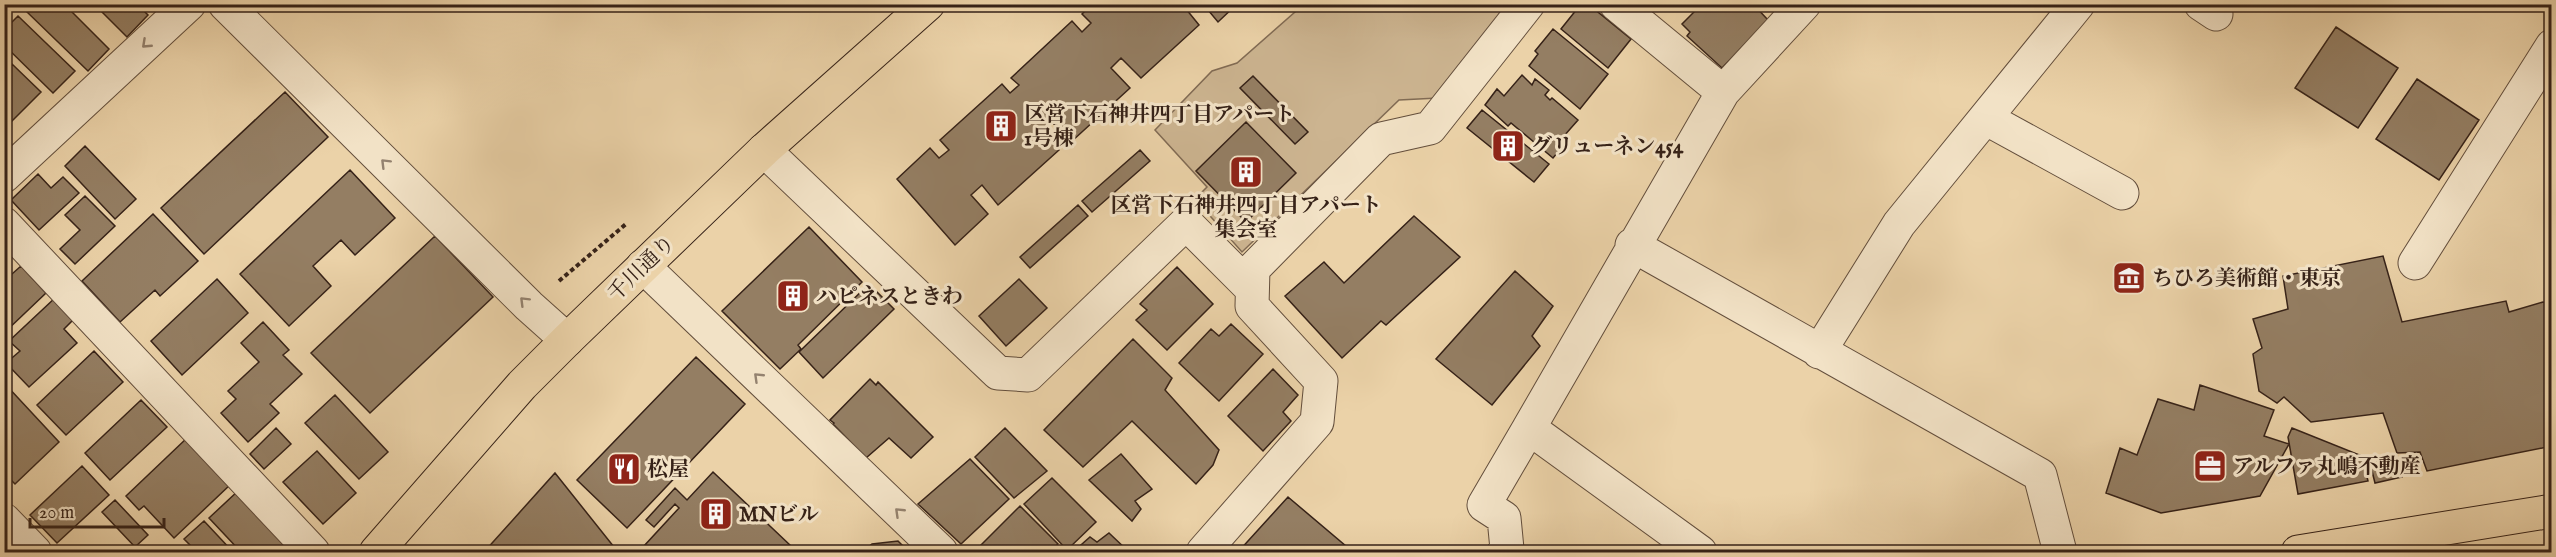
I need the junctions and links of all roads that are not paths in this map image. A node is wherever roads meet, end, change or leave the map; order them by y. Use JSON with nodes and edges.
{"nodes":[{"id":1,"x":189,"y":4,"type":"edge"},
{"id":2,"x":225,"y":4,"type":"edge"},
{"id":3,"x":928,"y":4,"type":"edge"},
{"id":4,"x":1528,"y":4,"type":"edge"},
{"id":5,"x":1616,"y":4,"type":"edge"},
{"id":6,"x":1804,"y":4,"type":"edge"},
{"id":7,"x":2078,"y":4,"type":"edge"},
{"id":8,"x":2552,"y":46,"type":"edge"},
{"id":9,"x":1723,"y":92,"type":"junction"},
{"id":10,"x":1988,"y":118,"type":"junction"},
{"id":11,"x":764,"y":150,"type":"junction"},
{"id":12,"x":7,"y":170,"type":"edge"},
{"id":13,"x":2122,"y":193,"type":"dead end"},
{"id":14,"x":4,"y":224,"type":"edge"},
{"id":15,"x":1632,"y":245,"type":"junction"},
{"id":16,"x":2415,"y":263,"type":"dead end"},
{"id":17,"x":643,"y":266,"type":"junction"},
{"id":18,"x":1252,"y":289,"type":"junction"},
{"id":19,"x":567,"y":340,"type":"junction"},
{"id":20,"x":1819,"y":352,"type":"junction"},
{"id":21,"x":1529,"y":428,"type":"junction"},
{"id":22,"x":2552,"y":511,"type":"edge"},
{"id":23,"x":4,"y":519,"type":"edge"},
{"id":24,"x":35,"y":552,"type":"edge"},
{"id":25,"x":313,"y":552,"type":"edge"},
{"id":26,"x":376,"y":552,"type":"edge"},
{"id":27,"x":941,"y":552,"type":"edge"},
{"id":28,"x":1203,"y":552,"type":"edge"},
{"id":29,"x":1504,"y":552,"type":"edge"},
{"id":30,"x":1700,"y":552,"type":"edge"},
{"id":31,"x":2060,"y":552,"type":"edge"},
{"id":32,"x":2298,"y":552,"type":"edge"}],
"edges":[{"from":1,"to":12,"type":"street","one_way":true},
{"from":19,"to":2,"type":"street","one_way":true},
{"from":3,"to":11,"type":"main road","name":"千川通り"},
{"from":4,"to":18,"type":"street"},
{"from":5,"to":9,"type":"street"},
{"from":6,"to":9,"type":"street"},
{"from":7,"to":10,"type":"street"},
{"from":8,"to":16,"type":"street"},
{"from":9,"to":15,"type":"street"},
{"from":10,"to":13,"type":"street"},
{"from":10,"to":20,"type":"street"},
{"from":11,"to":17,"type":"main road","name":"千川通り"},
{"from":11,"to":18,"type":"street"},
{"from":14,"to":25,"type":"street"},
{"from":15,"to":20,"type":"street"},
{"from":15,"to":21,"type":"street"},
{"from":17,"to":19,"type":"main road","name":"千川通り"},
{"from":27,"to":17,"type":"street","one_way":true},
{"from":18,"to":28,"type":"street"},
{"from":19,"to":26,"type":"main road","name":"千川通り"},
{"from":20,"to":31,"type":"street"},
{"from":21,"to":29,"type":"street"},
{"from":21,"to":30,"type":"street"},
{"from":22,"to":32,"type":"main road"},
{"from":23,"to":24,"type":"street"}]}
